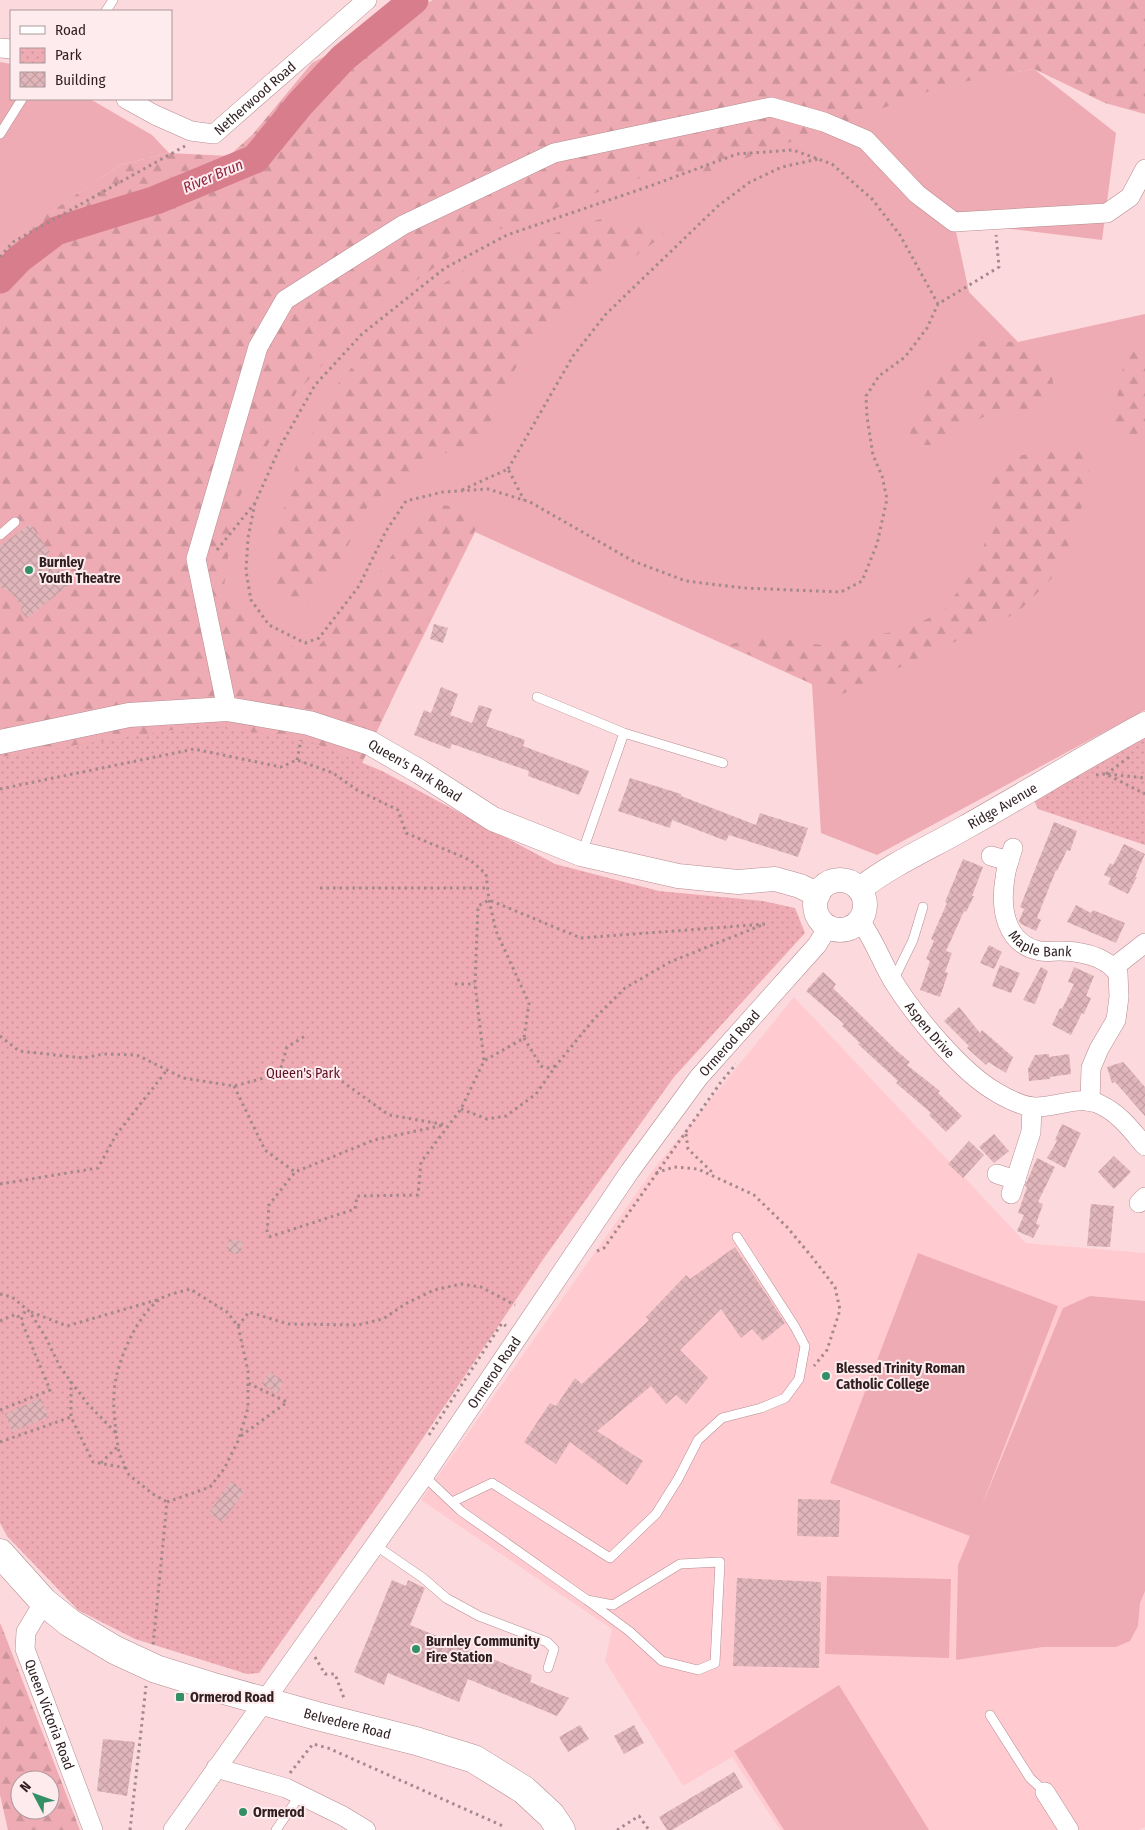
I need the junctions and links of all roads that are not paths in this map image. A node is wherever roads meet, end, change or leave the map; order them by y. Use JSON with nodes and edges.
{"nodes":[{"id":1,"x":367,"y":0,"type":"edge"},
{"id":2,"x":21,"y":100,"type":"edge"},
{"id":3,"x":128,"y":100,"type":"edge"},
{"id":4,"x":0,"y":132,"type":"edge"},
{"id":5,"x":1145,"y":169,"type":"edge"},
{"id":6,"x":15,"y":522,"type":"dead end"},
{"id":7,"x":0,"y":535,"type":"edge"},
{"id":8,"x":537,"y":697,"type":"dead end"},
{"id":9,"x":227,"y":708,"type":"junction"},
{"id":10,"x":1145,"y":724,"type":"edge"},
{"id":11,"x":624,"y":733,"type":"junction"},
{"id":12,"x":0,"y":742,"type":"edge"},
{"id":13,"x":723,"y":763,"type":"dead end"},
{"id":14,"x":581,"y":854,"type":"junction"},
{"id":15,"x":991,"y":856,"type":"dead end"},
{"id":16,"x":860,"y":889,"type":"junction"},
{"id":17,"x":818,"y":895,"type":"junction"},
{"id":18,"x":923,"y":907,"type":"dead end"},
{"id":19,"x":860,"y":921,"type":"junction"},
{"id":20,"x":828,"y":927,"type":"junction"},
{"id":21,"x":1145,"y":943,"type":"edge"},
{"id":22,"x":1113,"y":968,"type":"junction"},
{"id":23,"x":893,"y":981,"type":"junction"},
{"id":24,"x":1090,"y":1102,"type":"junction"},
{"id":25,"x":1032,"y":1107,"type":"junction"},
{"id":26,"x":1145,"y":1146,"type":"edge"},
{"id":27,"x":997,"y":1174,"type":"dead end"},
{"id":28,"x":737,"y":1237,"type":"dead end"},
{"id":29,"x":424,"y":1476,"type":"junction"},
{"id":30,"x":452,"y":1502,"type":"junction"},
{"id":31,"x":375,"y":1545,"type":"junction"},
{"id":32,"x":0,"y":1554,"type":"edge"},
{"id":33,"x":586,"y":1600,"type":"junction"},
{"id":34,"x":44,"y":1602,"type":"junction"},
{"id":35,"x":548,"y":1668,"type":"dead end"},
{"id":36,"x":264,"y":1701,"type":"junction"},
{"id":37,"x":990,"y":1715,"type":"dead end"},
{"id":38,"x":216,"y":1768,"type":"junction"},
{"id":39,"x":1045,"y":1792,"type":"joint"},
{"id":40,"x":300,"y":1795,"type":"junction"},
{"id":41,"x":355,"y":1827,"type":"edge"},
{"id":42,"x":92,"y":1830,"type":"edge"},
{"id":43,"x":173,"y":1830,"type":"edge"},
{"id":44,"x":276,"y":1830,"type":"edge"},
{"id":45,"x":562,"y":1830,"type":"edge"},
{"id":46,"x":1069,"y":1830,"type":"edge"}],
"edges":[{"from":1,"to":3,"type":"street","name":"Netherwood Road"},
{"from":2,"to":4,"type":"lane"},
{"from":5,"to":9,"type":"street"},
{"from":6,"to":7,"type":"lane"},
{"from":8,"to":11,"type":"lane"},
{"from":9,"to":12,"type":"street","name":"Queen's Park Road"},
{"from":9,"to":14,"type":"street","name":"Queen's Park Road"},
{"from":10,"to":16,"type":"street","name":"Ridge Avenue"},
{"from":11,"to":13,"type":"lane"},
{"from":11,"to":14,"type":"lane"},
{"from":14,"to":17,"type":"street","name":"Queen's Park Road"},
{"from":15,"to":22,"type":"street","name":"Maple Bank"},
{"from":16,"to":17,"type":"street"},
{"from":16,"to":19,"type":"street"},
{"from":17,"to":20,"type":"street"},
{"from":18,"to":23,"type":"lane"},
{"from":19,"to":20,"type":"street"},
{"from":19,"to":23,"type":"street","name":"Aspen Drive"},
{"from":20,"to":29,"type":"street","name":"Ormerod Road"},
{"from":21,"to":22,"type":"street"},
{"from":22,"to":24,"type":"street"},
{"from":23,"to":25,"type":"street","name":"Aspen Drive"},
{"from":24,"to":25,"type":"street","name":"Aspen Drive"},
{"from":24,"to":26,"type":"street","name":"Aspen Drive"},
{"from":25,"to":27,"type":"street"},
{"from":28,"to":30,"type":"lane"},
{"from":29,"to":30,"type":"lane"},
{"from":29,"to":31,"type":"street","name":"Ormerod Road"},
{"from":30,"to":33,"type":"lane"},
{"from":31,"to":35,"type":"lane"},
{"from":31,"to":36,"type":"street","name":"Ormerod Road"},
{"from":32,"to":34,"type":"highway"},
{"from":33,"to":33,"type":"lane"},
{"from":34,"to":36,"type":"highway","name":"Belvedere Road"},
{"from":34,"to":42,"type":"street","name":"Queen Victoria Road"},
{"from":36,"to":38,"type":"street","name":"Ormerod Road"},
{"from":36,"to":45,"type":"highway","name":"Belvedere Road"},
{"from":37,"to":39,"type":"lane"},
{"from":38,"to":40,"type":"street"},
{"from":38,"to":43,"type":"street","name":"Ormerod Road"},
{"from":39,"to":46,"type":"street"},
{"from":40,"to":41,"type":"street"},
{"from":40,"to":44,"type":"lane"}]}
